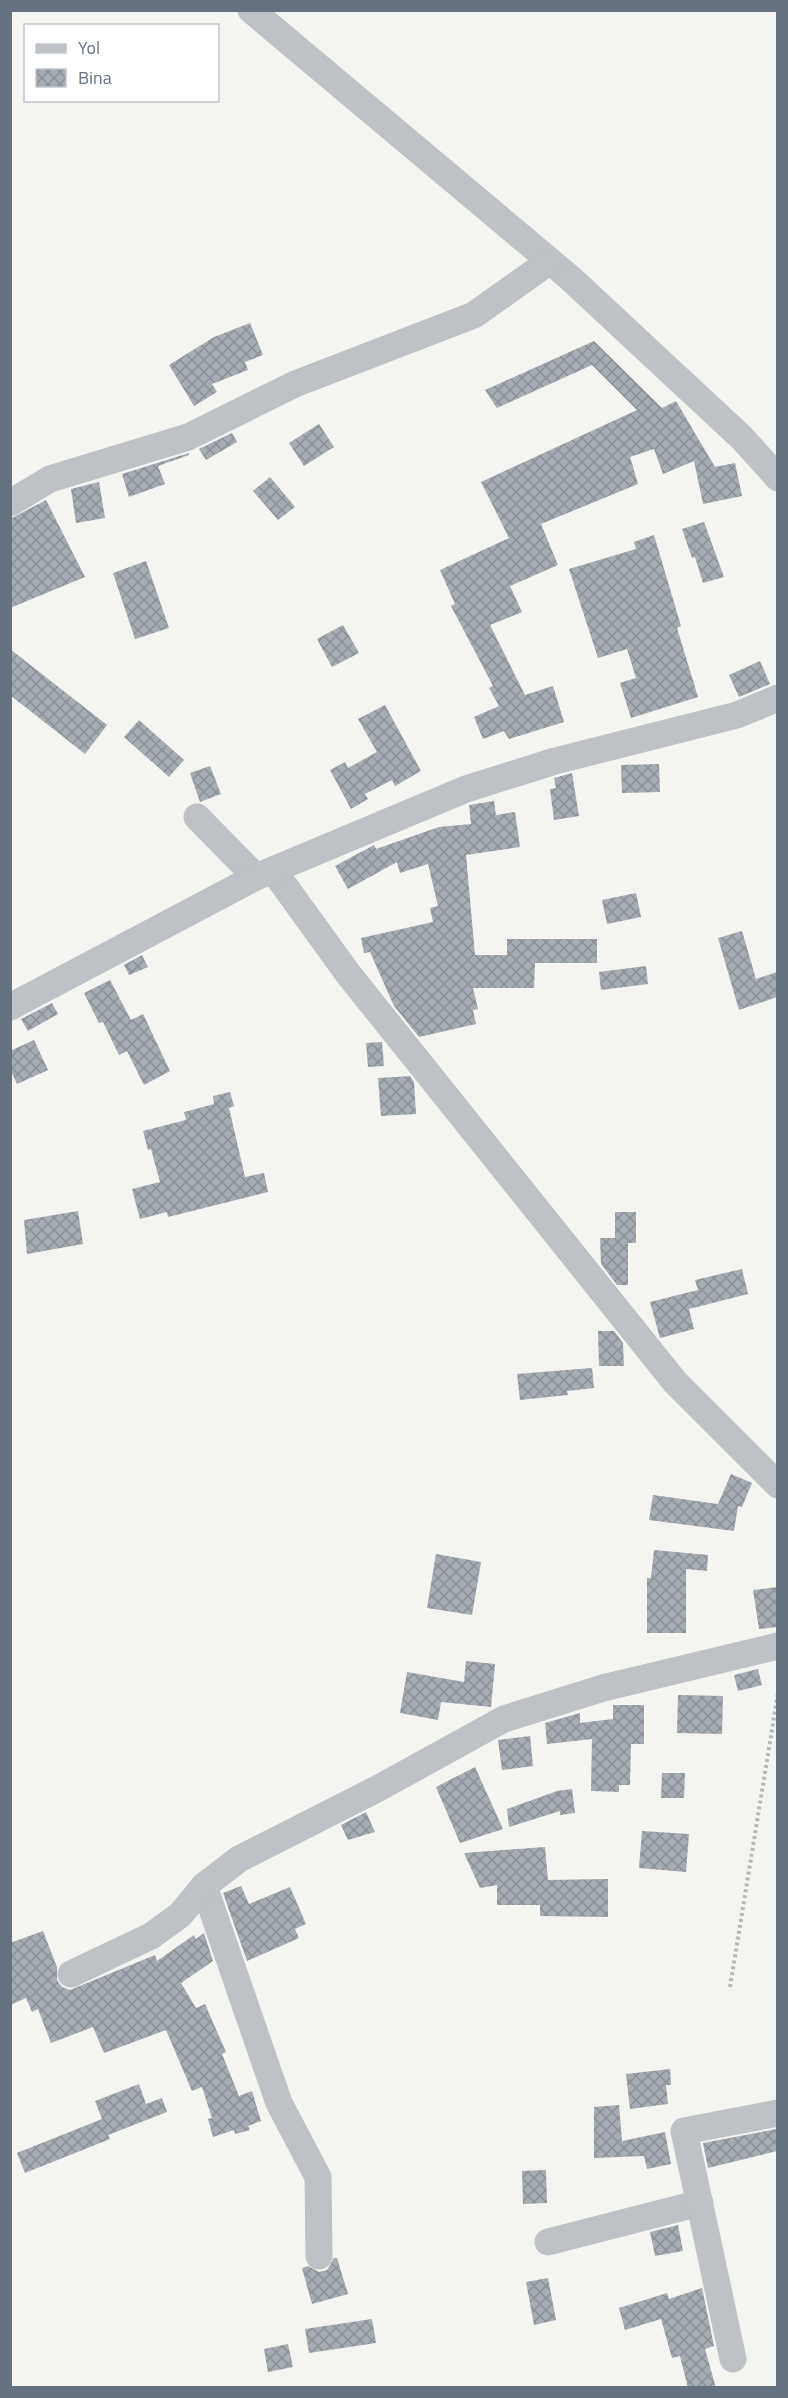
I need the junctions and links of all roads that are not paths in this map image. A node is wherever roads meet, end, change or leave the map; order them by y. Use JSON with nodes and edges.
{"nodes":[{"id":1,"x":251,"y":10,"type":"edge"},
{"id":2,"x":550,"y":261,"type":"junction"},
{"id":3,"x":777,"y":478,"type":"edge"},
{"id":4,"x":10,"y":503,"type":"edge"},
{"id":5,"x":777,"y":698,"type":"edge"},
{"id":6,"x":197,"y":817,"type":"dead end"},
{"id":7,"x":265,"y":874,"type":"junction"},
{"id":8,"x":10,"y":1007,"type":"edge"},
{"id":9,"x":777,"y":1485,"type":"edge"},
{"id":10,"x":777,"y":1646,"type":"edge"},
{"id":11,"x":204,"y":1886,"type":"junction"},
{"id":12,"x":71,"y":1974,"type":"dead end"},
{"id":13,"x":777,"y":2113,"type":"edge"},
{"id":14,"x":700,"y":2203,"type":"junction"},
{"id":15,"x":548,"y":2242,"type":"dead end"},
{"id":16,"x":319,"y":2256,"type":"dead end"},
{"id":17,"x":733,"y":2359,"type":"dead end"}],
"edges":[{"from":1,"to":2,"type":"street"},
{"from":2,"to":3,"type":"street"},
{"from":2,"to":4,"type":"street"},
{"from":5,"to":7,"type":"street"},
{"from":6,"to":7,"type":"street"},
{"from":7,"to":8,"type":"street"},
{"from":7,"to":9,"type":"street"},
{"from":10,"to":11,"type":"street"},
{"from":11,"to":12,"type":"street"},
{"from":11,"to":16,"type":"street"},
{"from":13,"to":14,"type":"street"},
{"from":14,"to":15,"type":"street"},
{"from":14,"to":17,"type":"street"}]}
